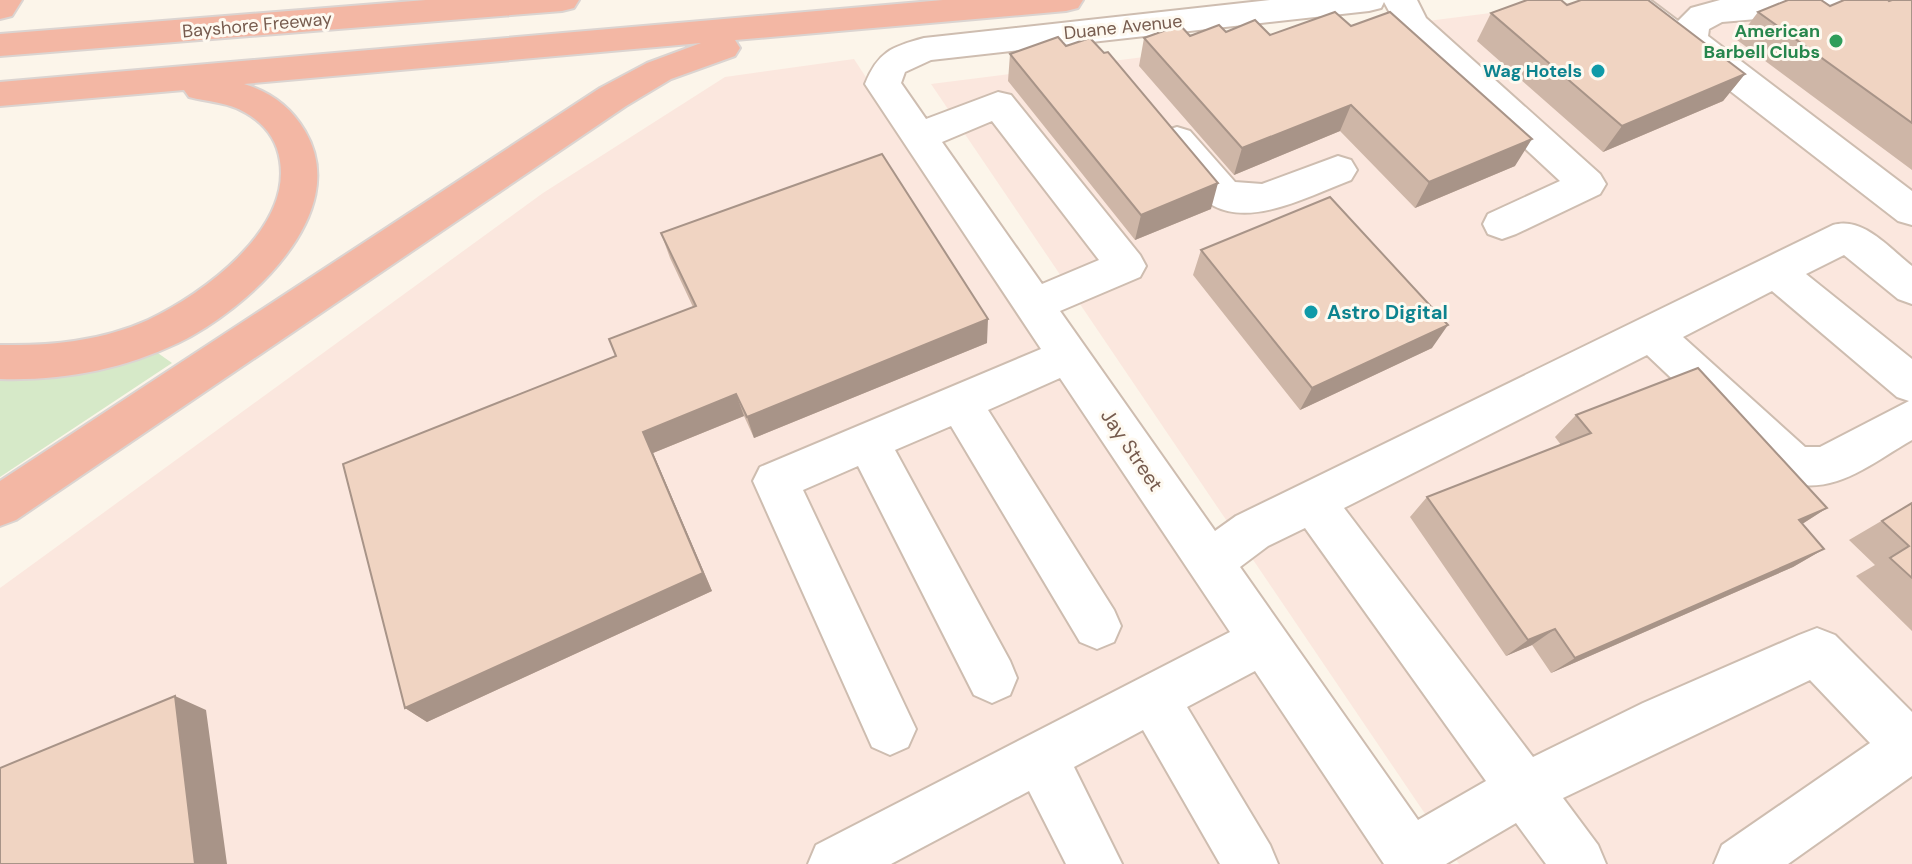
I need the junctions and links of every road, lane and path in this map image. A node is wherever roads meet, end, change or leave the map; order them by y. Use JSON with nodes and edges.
{"nodes":[{"id":1,"x":5,"y":0,"type":"edge"},
{"id":2,"x":562,"y":0,"type":"edge"},
{"id":3,"x":1066,"y":0,"type":"edge"},
{"id":4,"x":1369,"y":0,"type":"edge"},
{"id":5,"x":1400,"y":0,"type":"edge"},
{"id":6,"x":1628,"y":0,"type":"edge"},
{"id":7,"x":1851,"y":0,"type":"edge"},
{"id":8,"x":0,"y":8,"type":"edge"},
{"id":9,"x":876,"y":18,"type":"junction"},
{"id":10,"x":1086,"y":31,"type":"junction"},
{"id":11,"x":1691,"y":38,"type":"junction"},
{"id":12,"x":0,"y":45,"type":"edge"},
{"id":13,"x":924,"y":49,"type":"joint"},
{"id":14,"x":1112,"y":64,"type":"edge"},
{"id":15,"x":131,"y":84,"type":"junction"},
{"id":16,"x":0,"y":94,"type":"edge"},
{"id":17,"x":1152,"y":111,"type":"edge"},
{"id":18,"x":918,"y":137,"type":"junction"},
{"id":19,"x":1338,"y":170,"type":"dead end"},
{"id":20,"x":1912,"y":211,"type":"edge"},
{"id":21,"x":1502,"y":224,"type":"dead end"},
{"id":22,"x":1775,"y":271,"type":"junction"},
{"id":23,"x":1912,"y":288,"type":"edge"},
{"id":24,"x":1032,"y":305,"type":"junction"},
{"id":25,"x":1651,"y":333,"type":"junction"},
{"id":26,"x":1068,"y":356,"type":"junction"},
{"id":27,"x":0,"y":362,"type":"edge"},
{"id":28,"x":1912,"y":384,"type":"edge"},
{"id":29,"x":960,"y":402,"type":"junction"},
{"id":30,"x":1912,"y":418,"type":"edge"},
{"id":31,"x":868,"y":442,"type":"junction"},
{"id":32,"x":1312,"y":501,"type":"junction"},
{"id":33,"x":0,"y":506,"type":"edge"},
{"id":34,"x":1209,"y":562,"type":"junction"},
{"id":35,"x":1097,"y":626,"type":"dead end"},
{"id":36,"x":1263,"y":641,"type":"junction"},
{"id":37,"x":992,"y":678,"type":"dead end"},
{"id":38,"x":1153,"y":699,"type":"junction"},
{"id":39,"x":890,"y":729,"type":"dead end"},
{"id":40,"x":1911,"y":748,"type":"edge"},
{"id":41,"x":1040,"y":757,"type":"junction"},
{"id":42,"x":1526,"y":792,"type":"junction"},
{"id":43,"x":1413,"y":860,"type":"edge"},
{"id":44,"x":835,"y":864,"type":"edge"},
{"id":45,"x":1095,"y":864,"type":"edge"},
{"id":46,"x":1251,"y":864,"type":"edge"},
{"id":47,"x":1579,"y":864,"type":"edge"},
{"id":48,"x":1741,"y":864,"type":"edge"}],
"edges":[{"from":1,"to":8,"type":"highway"},
{"from":2,"to":12,"type":"highway","name":"Bayshore Freeway"},
{"from":3,"to":9,"type":"highway"},
{"from":4,"to":10,"type":"street","name":"Duane Avenue"},
{"from":5,"to":21,"type":"street"},
{"from":6,"to":11,"type":"street"},
{"from":7,"to":11,"type":"street"},
{"from":9,"to":15,"type":"highway"},
{"from":9,"to":33,"type":"highway"},
{"from":10,"to":13,"type":"street","name":"Duane Avenue"},
{"from":10,"to":14,"type":"street"},
{"from":11,"to":20,"type":"street"},
{"from":13,"to":18,"type":"street","name":"Jay Street"},
{"from":15,"to":16,"type":"highway"},
{"from":15,"to":27,"type":"highway"},
{"from":17,"to":19,"type":"street"},
{"from":18,"to":24,"type":"street","name":"Jay Street"},
{"from":18,"to":24,"type":"street"},
{"from":22,"to":23,"type":"street"},
{"from":22,"to":25,"type":"street"},
{"from":22,"to":28,"type":"street"},
{"from":24,"to":26,"type":"street","name":"Jay Street"},
{"from":25,"to":30,"type":"street"},
{"from":25,"to":32,"type":"street"},
{"from":26,"to":29,"type":"street"},
{"from":26,"to":34,"type":"street","name":"Jay Street"},
{"from":29,"to":31,"type":"street"},
{"from":29,"to":35,"type":"street"},
{"from":31,"to":37,"type":"street"},
{"from":31,"to":39,"type":"street"},
{"from":32,"to":34,"type":"street"},
{"from":32,"to":42,"type":"street"},
{"from":34,"to":36,"type":"street","name":"Jay Street"},
{"from":36,"to":38,"type":"street"},
{"from":36,"to":43,"type":"street","name":"Jay Street"},
{"from":38,"to":41,"type":"street"},
{"from":38,"to":46,"type":"street"},
{"from":40,"to":42,"type":"street"},
{"from":40,"to":48,"type":"street"},
{"from":41,"to":44,"type":"street"},
{"from":41,"to":45,"type":"street"},
{"from":42,"to":43,"type":"street"},
{"from":42,"to":47,"type":"street"}]}
